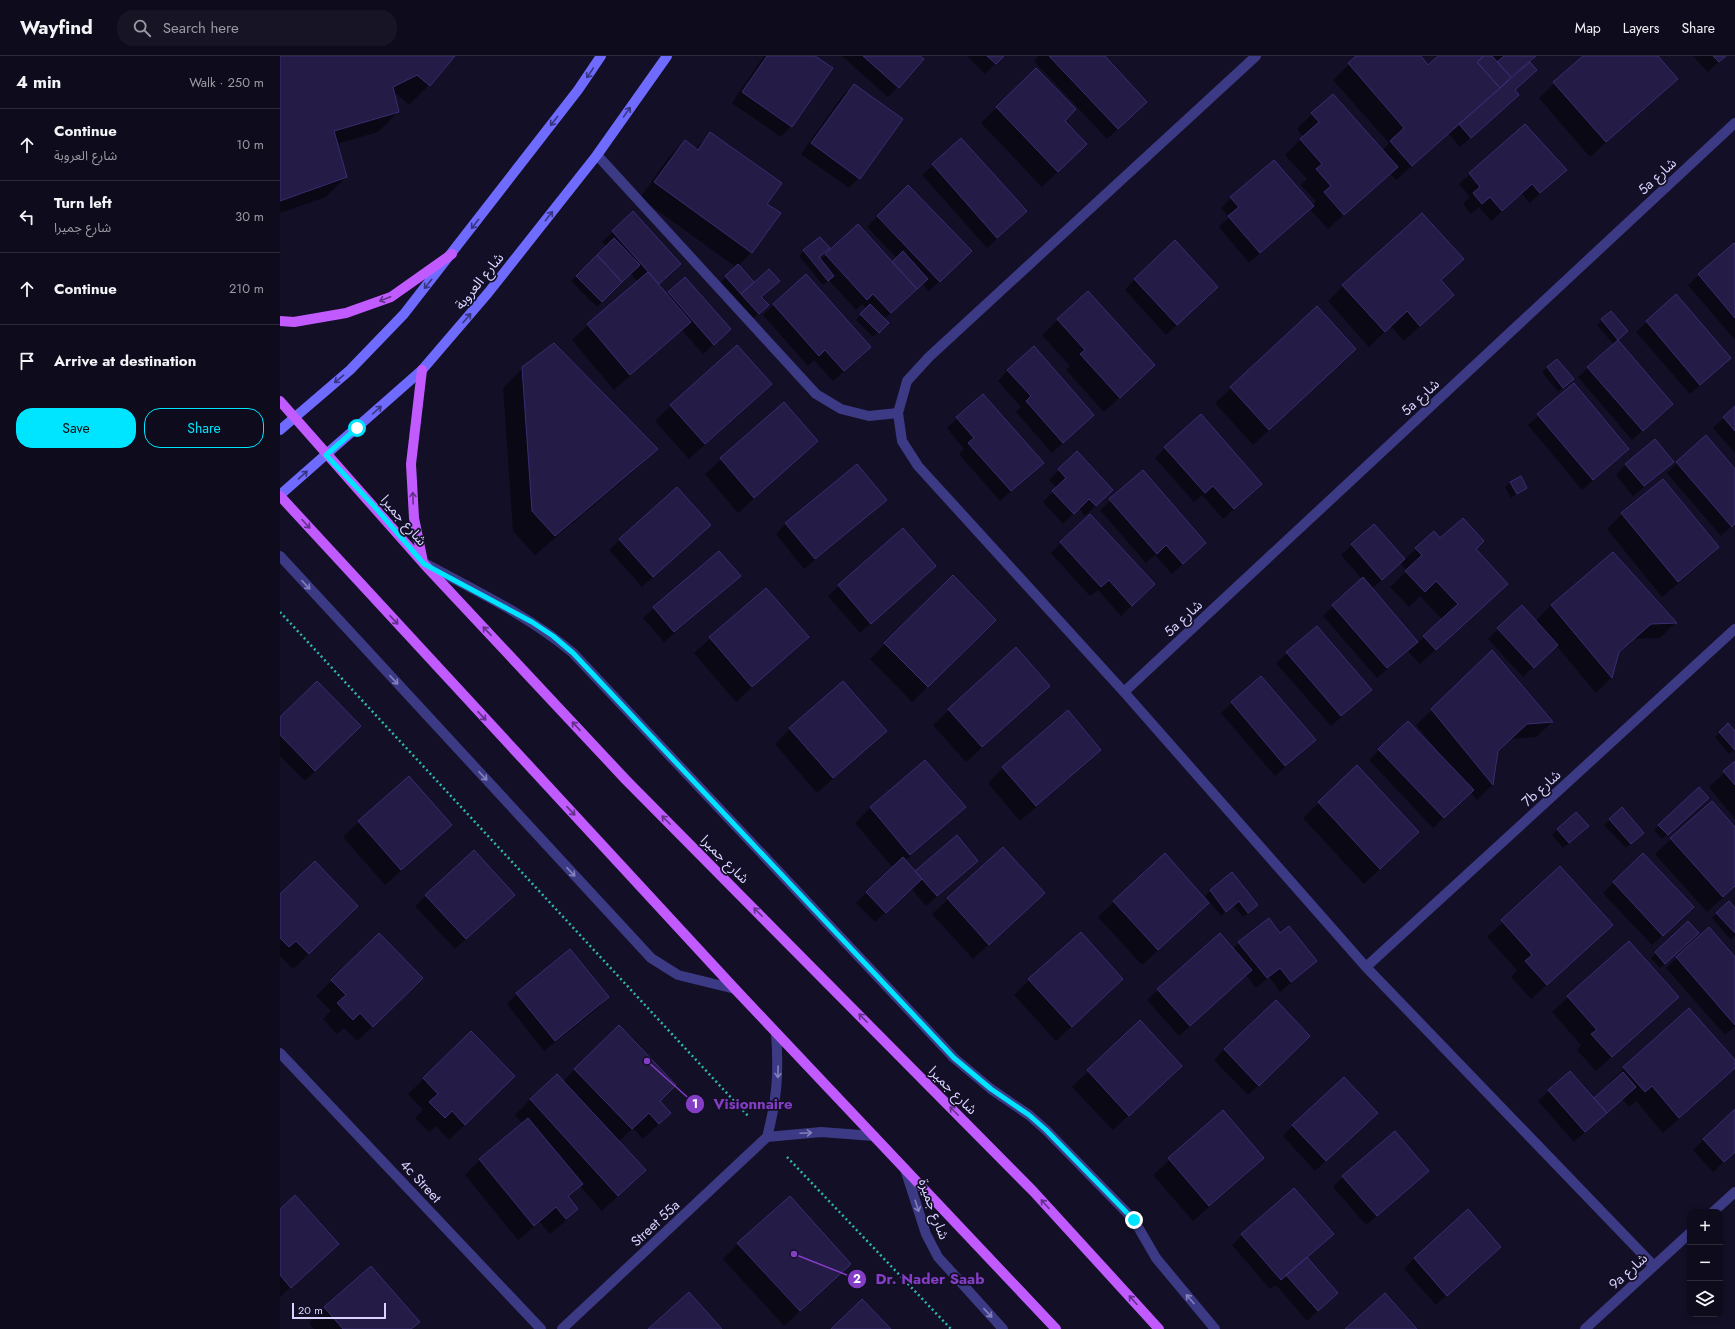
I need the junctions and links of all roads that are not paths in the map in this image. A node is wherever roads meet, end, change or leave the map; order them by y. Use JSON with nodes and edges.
{"nodes":[{"id":1,"x":601,"y":56,"type":"edge"},
{"id":2,"x":666,"y":56,"type":"edge"},
{"id":3,"x":1256,"y":56,"type":"edge"},
{"id":4,"x":1735,"y":123,"type":"edge"},
{"id":5,"x":596,"y":155,"type":"junction"},
{"id":6,"x":452,"y":254,"type":"junction"},
{"id":7,"x":280,"y":321,"type":"edge"},
{"id":8,"x":422,"y":370,"type":"junction"},
{"id":9,"x":280,"y":401,"type":"edge"},
{"id":10,"x":898,"y":413,"type":"junction"},
{"id":11,"x":295,"y":417,"type":"junction"},
{"id":12,"x":280,"y":430,"type":"edge"},
{"id":13,"x":326,"y":455,"type":"junction"},
{"id":14,"x":280,"y":495,"type":"edge"},
{"id":15,"x":280,"y":556,"type":"edge"},
{"id":16,"x":424,"y":564,"type":"junction"},
{"id":17,"x":1735,"y":629,"type":"edge"},
{"id":18,"x":1124,"y":692,"type":"junction"},
{"id":19,"x":1366,"y":967,"type":"junction"},
{"id":20,"x":734,"y":989,"type":"junction"},
{"id":21,"x":776,"y":1033,"type":"junction"},
{"id":22,"x":280,"y":1053,"type":"edge"},
{"id":23,"x":874,"y":1136,"type":"junction"},
{"id":24,"x":767,"y":1137,"type":"junction"},
{"id":25,"x":905,"y":1169,"type":"junction"},
{"id":26,"x":1735,"y":1192,"type":"edge"},
{"id":27,"x":1716,"y":1209,"type":"edge"},
{"id":28,"x":1687,"y":1236,"type":"edge"},
{"id":29,"x":1654,"y":1266,"type":"junction"},
{"id":30,"x":541,"y":1329,"type":"edge"},
{"id":31,"x":562,"y":1329,"type":"edge"},
{"id":32,"x":1003,"y":1329,"type":"edge"},
{"id":33,"x":1056,"y":1329,"type":"edge"},
{"id":34,"x":1159,"y":1329,"type":"edge"},
{"id":35,"x":1215,"y":1329,"type":"edge"},
{"id":36,"x":1585,"y":1329,"type":"edge"}],
"edges":[{"from":1,"to":6,"type":"main road","one_way":true},
{"from":5,"to":2,"type":"main road","name":"شارع العروبة","one_way":true},
{"from":3,"to":10,"type":"street"},
{"from":4,"to":18,"type":"street","name":"5a شارع"},
{"from":8,"to":5,"type":"main road","name":"شارع العروبة","one_way":true},
{"from":5,"to":10,"type":"street"},
{"from":6,"to":7,"type":"main road","one_way":true},
{"from":6,"to":11,"type":"main road","one_way":true},
{"from":13,"to":8,"type":"main road","name":"شارع العروبة","one_way":true},
{"from":16,"to":8,"type":"main road","one_way":true},
{"from":9,"to":11,"type":"main road","name":"شارع جميرا"},
{"from":10,"to":18,"type":"street"},
{"from":11,"to":12,"type":"main road"},
{"from":11,"to":13,"type":"main road","name":"شارع جميرا"},
{"from":14,"to":13,"type":"main road","name":"شارع العروبة","one_way":true},
{"from":13,"to":16,"type":"main road","name":"شارع جميرا"},
{"from":14,"to":20,"type":"main road","one_way":true},
{"from":15,"to":20,"type":"street","one_way":true},
{"from":34,"to":16,"type":"main road","name":"شارع جميرا","one_way":true},
{"from":35,"to":16,"type":"street","one_way":true},
{"from":17,"to":19,"type":"street","name":"7b شارع"},
{"from":18,"to":19,"type":"street"},
{"from":19,"to":29,"type":"street"},
{"from":20,"to":21,"type":"main road"},
{"from":21,"to":23,"type":"main road"},
{"from":21,"to":24,"type":"street","one_way":true},
{"from":22,"to":30,"type":"street","name":"4c Street"},
{"from":24,"to":23,"type":"street","one_way":true},
{"from":23,"to":25,"type":"main road"},
{"from":24,"to":31,"type":"street","name":"Street 55a"},
{"from":25,"to":32,"type":"street","name":"شارع جميرة","one_way":true},
{"from":25,"to":33,"type":"main road"},
{"from":26,"to":27,"type":"street"},
{"from":28,"to":29,"type":"street","name":"9a شارع"},
{"from":29,"to":36,"type":"street","name":"9a شارع"}]}
